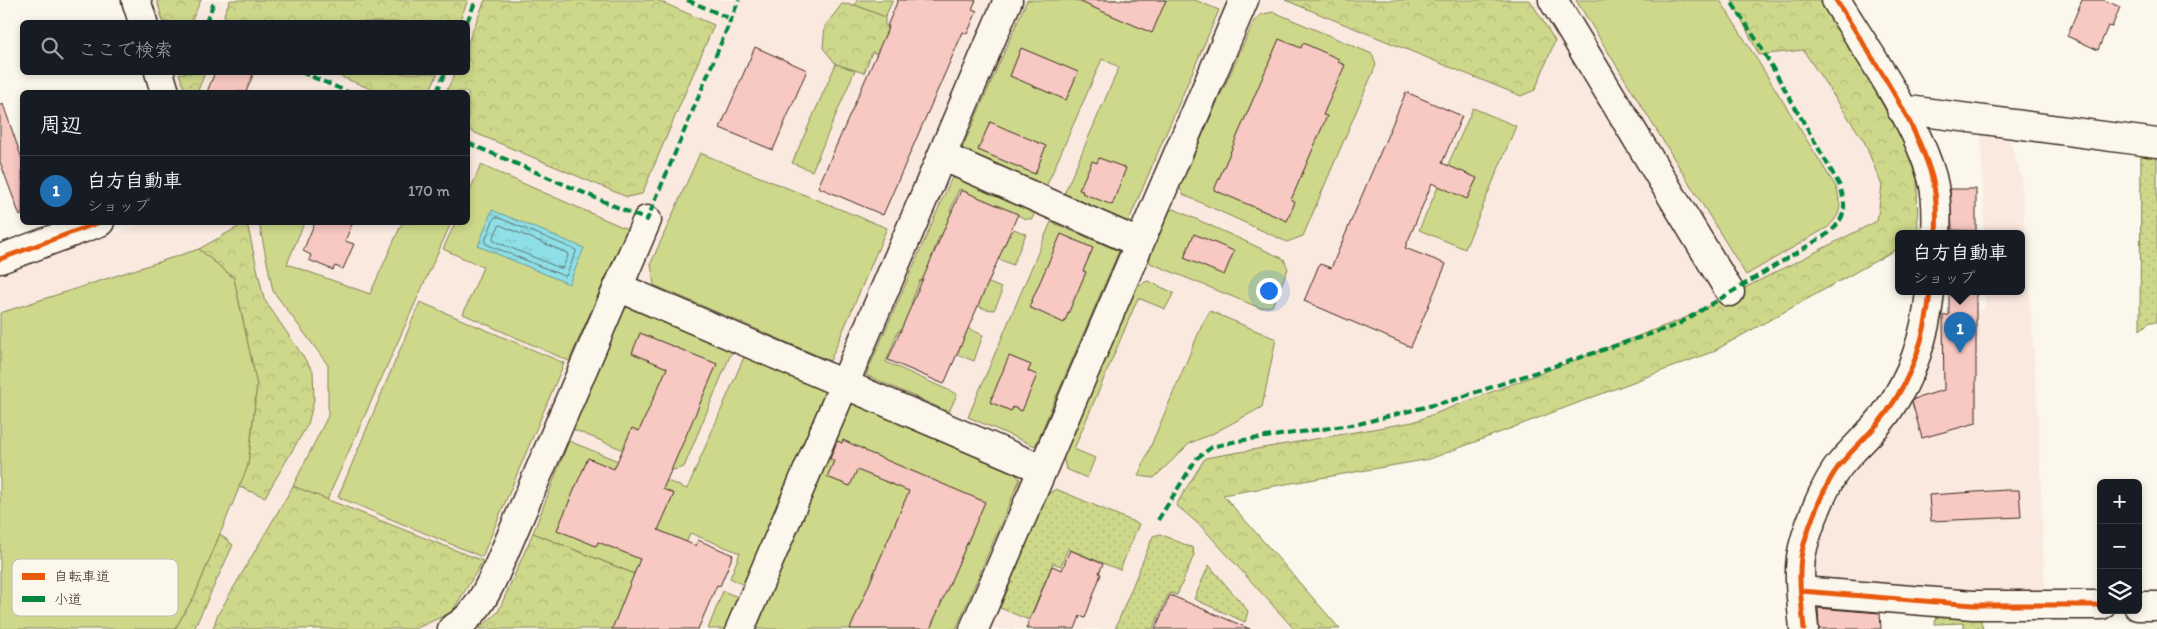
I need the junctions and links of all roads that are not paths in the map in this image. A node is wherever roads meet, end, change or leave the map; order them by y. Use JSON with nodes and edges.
{"nodes":[{"id":1,"x":136,"y":0,"type":"edge"},
{"id":2,"x":1008,"y":0,"type":"edge"},
{"id":3,"x":1244,"y":0,"type":"edge"},
{"id":4,"x":1554,"y":0,"type":"edge"},
{"id":5,"x":1836,"y":0,"type":"edge"},
{"id":6,"x":142,"y":20,"type":"edge"},
{"id":7,"x":159,"y":75,"type":"edge"},
{"id":8,"x":164,"y":90,"type":"edge"},
{"id":9,"x":1902,"y":109,"type":"junction"},
{"id":10,"x":2157,"y":143,"type":"edge"},
{"id":11,"x":942,"y":156,"type":"junction"},
{"id":12,"x":647,"y":220,"type":"dead end"},
{"id":13,"x":92,"y":225,"type":"edge"},
{"id":14,"x":1936,"y":230,"type":"edge"},
{"id":15,"x":1139,"y":243,"type":"junction"},
{"id":16,"x":0,"y":259,"type":"edge"},
{"id":17,"x":618,"y":287,"type":"junction"},
{"id":18,"x":1730,"y":292,"type":"dead end"},
{"id":19,"x":1929,"y":295,"type":"edge"},
{"id":20,"x":844,"y":386,"type":"junction"},
{"id":21,"x":1042,"y":469,"type":"junction"},
{"id":22,"x":1800,"y":591,"type":"junction"},
{"id":23,"x":2097,"y":605,"type":"edge"},
{"id":24,"x":2142,"y":606,"type":"edge"},
{"id":25,"x":2157,"y":606,"type":"edge"},
{"id":26,"x":452,"y":629,"type":"edge"},
{"id":27,"x":740,"y":629,"type":"edge"},
{"id":28,"x":974,"y":629,"type":"edge"},
{"id":29,"x":1804,"y":629,"type":"edge"}],
"edges":[{"from":1,"to":6,"type":"street"},
{"from":2,"to":11,"type":"street"},
{"from":3,"to":15,"type":"street"},
{"from":4,"to":18,"type":"street"},
{"from":5,"to":9,"type":"street"},
{"from":7,"to":8,"type":"street"},
{"from":9,"to":10,"type":"street"},
{"from":9,"to":14,"type":"street"},
{"from":11,"to":15,"type":"street"},
{"from":11,"to":20,"type":"street"},
{"from":12,"to":17,"type":"street"},
{"from":13,"to":16,"type":"street"},
{"from":15,"to":21,"type":"street"},
{"from":17,"to":20,"type":"street"},
{"from":17,"to":26,"type":"street"},
{"from":19,"to":22,"type":"street"},
{"from":20,"to":21,"type":"street"},
{"from":20,"to":27,"type":"street"},
{"from":21,"to":28,"type":"street"},
{"from":22,"to":23,"type":"street"},
{"from":22,"to":29,"type":"street"},
{"from":24,"to":25,"type":"street"}]}
